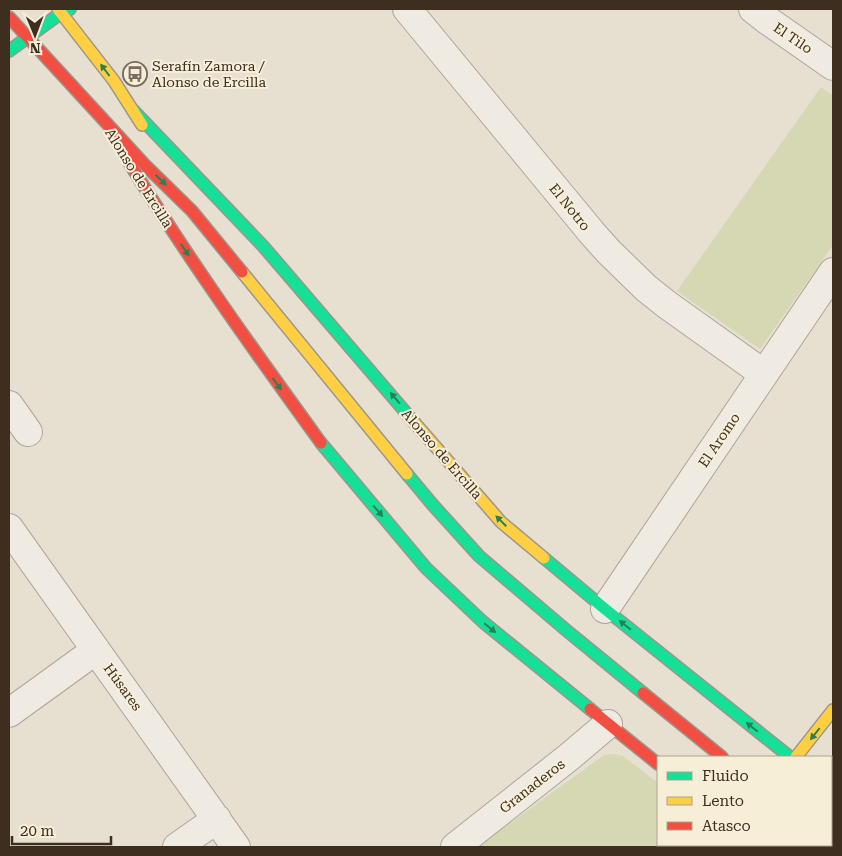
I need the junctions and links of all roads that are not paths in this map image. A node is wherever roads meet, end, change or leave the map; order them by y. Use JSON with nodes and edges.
{"nodes":[{"id":1,"x":407,"y":9,"type":"edge"},
{"id":2,"x":753,"y":9,"type":"edge"},
{"id":3,"x":63,"y":10,"type":"edge"},
{"id":4,"x":43,"y":15,"type":"dead end"},
{"id":5,"x":27,"y":16,"type":"dead end"},
{"id":6,"x":9,"y":19,"type":"edge"},
{"id":7,"x":28,"y":37,"type":"junction"},
{"id":8,"x":9,"y":51,"type":"edge"},
{"id":9,"x":833,"y":66,"type":"edge"},
{"id":10,"x":133,"y":110,"type":"junction"},
{"id":11,"x":102,"y":120,"type":"junction"},
{"id":12,"x":160,"y":153,"type":"dead end"},
{"id":13,"x":172,"y":175,"type":"dead end"},
{"id":14,"x":192,"y":211,"type":"junction"},
{"id":15,"x":833,"y":272,"type":"edge"},
{"id":16,"x":764,"y":374,"type":"junction"},
{"id":17,"x":9,"y":405,"type":"edge"},
{"id":18,"x":28,"y":432,"type":"dead end"},
{"id":19,"x":9,"y":528,"type":"edge"},
{"id":20,"x":605,"y":609,"type":"junction"},
{"id":21,"x":96,"y":650,"type":"junction"},
{"id":22,"x":833,"y":710,"type":"edge"},
{"id":23,"x":9,"y":713,"type":"edge"},
{"id":24,"x":608,"y":724,"type":"junction"},
{"id":25,"x":721,"y":756,"type":"edge"},
{"id":26,"x":789,"y":756,"type":"edge"},
{"id":27,"x":797,"y":756,"type":"edge"},
{"id":28,"x":657,"y":763,"type":"edge"},
{"id":29,"x":217,"y":819,"type":"junction"},
{"id":30,"x":177,"y":847,"type":"edge"},
{"id":31,"x":236,"y":847,"type":"edge"},
{"id":32,"x":455,"y":847,"type":"edge"}],
"edges":[{"from":1,"to":16,"type":"street","name":"El Notro"},
{"from":2,"to":9,"type":"street","name":"El Tilo"},
{"from":3,"to":4,"type":"main road"},
{"from":3,"to":7,"type":"main road"},
{"from":10,"to":3,"type":"main road","name":"Alonso de Ercilla","one_way":true},
{"from":5,"to":6,"type":"main road"},
{"from":6,"to":7,"type":"main road","name":"Alonso de Ercilla"},
{"from":7,"to":8,"type":"main road"},
{"from":7,"to":11,"type":"main road","name":"Alonso de Ercilla"},
{"from":10,"to":12,"type":"main road","name":"Alonso de Ercilla"},
{"from":20,"to":10,"type":"main road","name":"Alonso de Ercilla","one_way":true},
{"from":11,"to":14,"type":"main road","name":"Alonso de Ercilla","one_way":true},
{"from":11,"to":24,"type":"main road","name":"Alonso de Ercilla","one_way":true},
{"from":13,"to":14,"type":"main road","name":"Alonso de Ercilla"},
{"from":14,"to":25,"type":"main road","name":"Alonso de Ercilla"},
{"from":15,"to":16,"type":"street","name":"El Aromo"},
{"from":16,"to":20,"type":"street","name":"El Aromo"},
{"from":17,"to":18,"type":"street"},
{"from":19,"to":21,"type":"street","name":"Húsares"},
{"from":26,"to":20,"type":"main road","name":"Alonso de Ercilla","one_way":true},
{"from":21,"to":23,"type":"street"},
{"from":21,"to":29,"type":"street","name":"Húsares"},
{"from":22,"to":27,"type":"main road","one_way":true},
{"from":24,"to":28,"type":"main road","name":"Alonso de Ercilla"},
{"from":24,"to":32,"type":"street","name":"Granaderos"},
{"from":29,"to":30,"type":"street"},
{"from":29,"to":31,"type":"street","name":"Húsares"}]}
